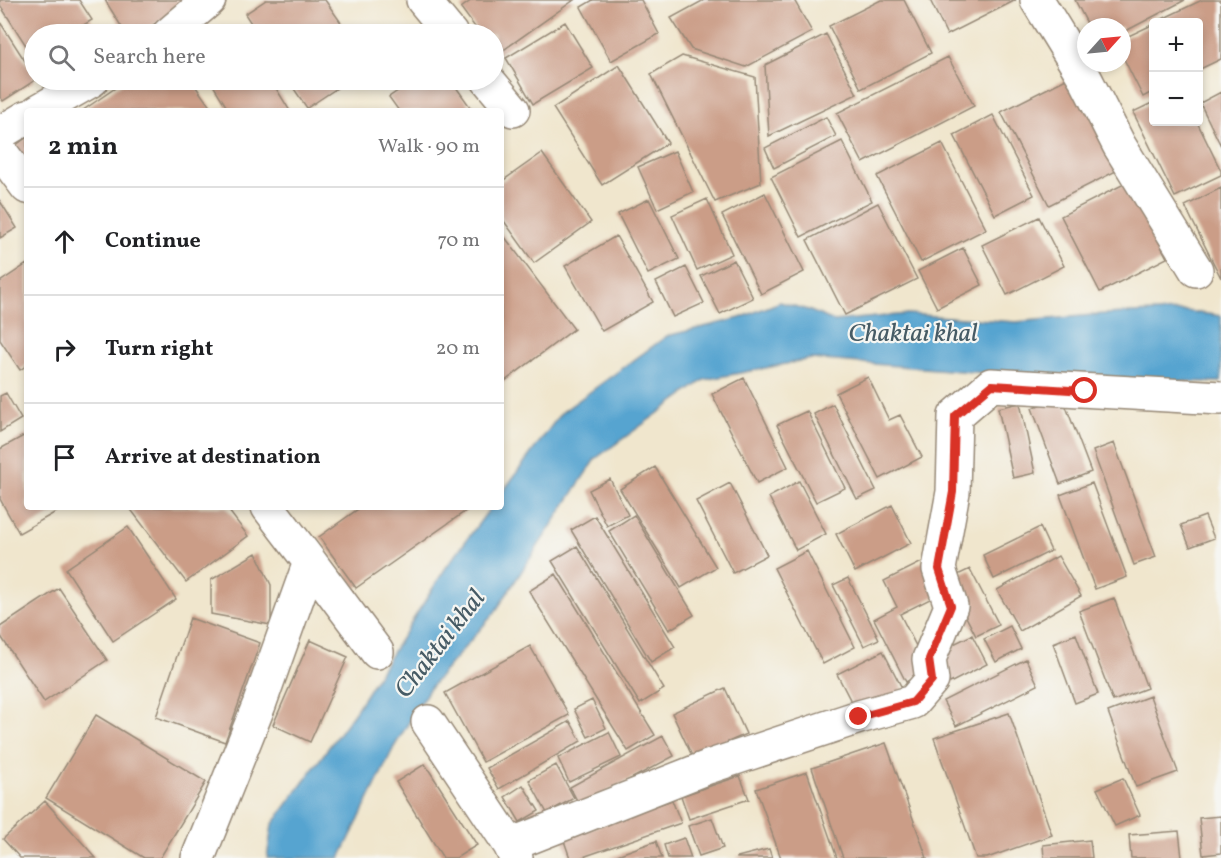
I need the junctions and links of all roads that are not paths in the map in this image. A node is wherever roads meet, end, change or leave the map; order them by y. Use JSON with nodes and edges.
{"nodes":[{"id":1,"x":209,"y":0,"type":"edge"},
{"id":2,"x":423,"y":0,"type":"edge"},
{"id":3,"x":1036,"y":0,"type":"edge"},
{"id":4,"x":181,"y":24,"type":"edge"},
{"id":5,"x":443,"y":24,"type":"edge"},
{"id":6,"x":75,"y":90,"type":"edge"},
{"id":7,"x":496,"y":90,"type":"edge"},
{"id":8,"x":43,"y":108,"type":"edge"},
{"id":9,"x":513,"y":110,"type":"dead end"},
{"id":10,"x":24,"y":119,"type":"edge"},
{"id":11,"x":0,"y":133,"type":"edge"},
{"id":12,"x":0,"y":151,"type":"edge"},
{"id":13,"x":24,"y":183,"type":"edge"},
{"id":14,"x":1196,"y":270,"type":"dead end"},
{"id":15,"x":1221,"y":398,"type":"edge"},
{"id":16,"x":270,"y":510,"type":"edge"},
{"id":17,"x":310,"y":562,"type":"junction"},
{"id":18,"x":377,"y":652,"type":"dead end"},
{"id":19,"x":428,"y":722,"type":"dead end"},
{"id":20,"x":513,"y":852,"type":"edge"},
{"id":21,"x":198,"y":858,"type":"edge"}],
"edges":[{"from":1,"to":4,"type":"street"},
{"from":2,"to":5,"type":"street"},
{"from":3,"to":14,"type":"street"},
{"from":6,"to":8,"type":"street"},
{"from":7,"to":9,"type":"street"},
{"from":10,"to":11,"type":"street"},
{"from":12,"to":13,"type":"street"},
{"from":15,"to":20,"type":"street"},
{"from":16,"to":17,"type":"street"},
{"from":17,"to":18,"type":"street"},
{"from":17,"to":21,"type":"street"},
{"from":19,"to":20,"type":"street"}]}
